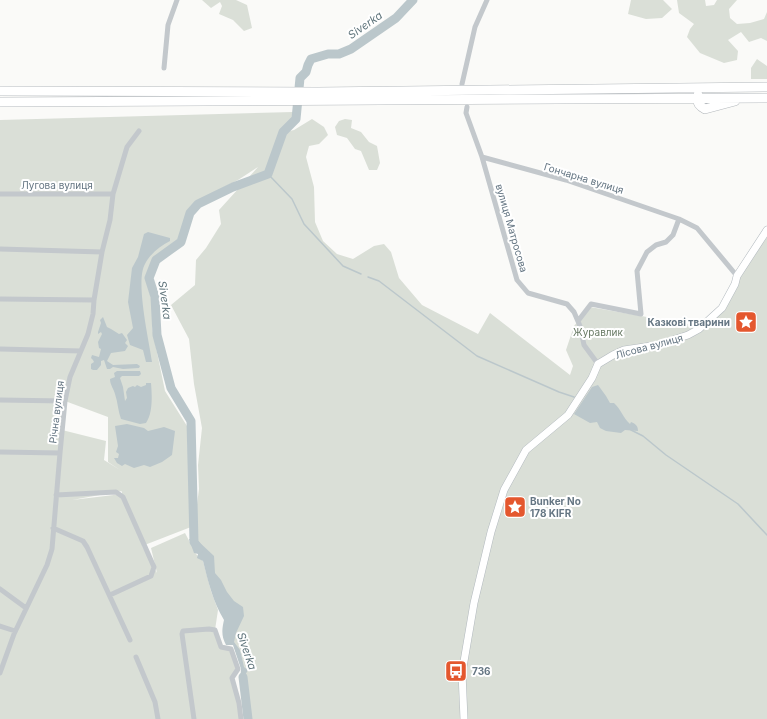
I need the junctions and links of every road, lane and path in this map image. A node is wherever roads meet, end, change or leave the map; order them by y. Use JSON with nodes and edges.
{"nodes":[{"id":1,"x":177,"y":0,"type":"edge"},
{"id":2,"x":487,"y":0,"type":"edge"},
{"id":3,"x":164,"y":68,"type":"dead end"},
{"id":4,"x":459,"y":87,"type":"junction"},
{"id":5,"x":739,"y":87,"type":"junction"},
{"id":6,"x":767,"y":87,"type":"edge"},
{"id":7,"x":0,"y":92,"type":"edge"},
{"id":8,"x":475,"y":95,"type":"junction"},
{"id":9,"x":276,"y":96,"type":"junction"},
{"id":10,"x":319,"y":96,"type":"junction"},
{"id":11,"x":767,"y":98,"type":"edge"},
{"id":12,"x":697,"y":99,"type":"junction"},
{"id":13,"x":0,"y":102,"type":"edge"},
{"id":14,"x":467,"y":107,"type":"dead end"},
{"id":15,"x":139,"y":131,"type":"dead end"},
{"id":16,"x":482,"y":157,"type":"junction"},
{"id":17,"x":0,"y":194,"type":"edge"},
{"id":18,"x":113,"y":194,"type":"junction"},
{"id":19,"x":679,"y":218,"type":"junction"},
{"id":20,"x":767,"y":230,"type":"edge"},
{"id":21,"x":0,"y":249,"type":"edge"},
{"id":22,"x":102,"y":252,"type":"junction"},
{"id":23,"x":737,"y":276,"type":"junction"},
{"id":24,"x":0,"y":299,"type":"edge"},
{"id":25,"x":94,"y":300,"type":"junction"},
{"id":26,"x":578,"y":321,"type":"junction"},
{"id":27,"x":0,"y":349,"type":"edge"},
{"id":28,"x":82,"y":351,"type":"junction"},
{"id":29,"x":598,"y":364,"type":"junction"},
{"id":30,"x":0,"y":400,"type":"edge"},
{"id":31,"x":65,"y":401,"type":"junction"},
{"id":32,"x":0,"y":452,"type":"edge"},
{"id":33,"x":60,"y":453,"type":"junction"},
{"id":34,"x":56,"y":495,"type":"junction"},
{"id":35,"x":53,"y":528,"type":"junction"},
{"id":36,"x":0,"y":589,"type":"edge"},
{"id":37,"x":110,"y":595,"type":"junction"},
{"id":38,"x":26,"y":608,"type":"junction"},
{"id":39,"x":0,"y":626,"type":"edge"},
{"id":40,"x":15,"y":631,"type":"junction"},
{"id":41,"x":130,"y":640,"type":"dead end"},
{"id":42,"x":136,"y":657,"type":"dead end"},
{"id":43,"x":1,"y":670,"type":"edge"},
{"id":44,"x":158,"y":719,"type":"edge"},
{"id":45,"x":194,"y":719,"type":"edge"},
{"id":46,"x":242,"y":719,"type":"edge"},
{"id":47,"x":464,"y":719,"type":"edge"}],
"edges":[{"from":1,"to":3,"type":"street"},
{"from":2,"to":4,"type":"street"},
{"from":4,"to":8,"type":"highway"},
{"from":4,"to":10,"type":"highway"},
{"from":5,"to":6,"type":"highway"},
{"from":5,"to":8,"type":"highway"},
{"from":5,"to":12,"type":"highway"},
{"from":7,"to":9,"type":"highway"},
{"from":8,"to":10,"type":"highway"},
{"from":8,"to":12,"type":"highway"},
{"from":9,"to":10,"type":"highway"},
{"from":9,"to":13,"type":"highway"},
{"from":11,"to":12,"type":"highway"},
{"from":14,"to":16,"type":"street","name":"вулиця Матросова"},
{"from":15,"to":18,"type":"street","name":"Річна вулиця"},
{"from":16,"to":19,"type":"street","name":"Гончарна вулиця"},
{"from":16,"to":26,"type":"street","name":"вулиця Матросова"},
{"from":17,"to":18,"type":"street","name":"Лугова вулиця"},
{"from":18,"to":22,"type":"street","name":"Річна вулиця"},
{"from":19,"to":23,"type":"street","name":"Гончарна вулиця"},
{"from":19,"to":26,"type":"street"},
{"from":20,"to":23,"type":"street","name":"Лісова вулиця"},
{"from":21,"to":22,"type":"street"},
{"from":22,"to":25,"type":"street","name":"Річна вулиця"},
{"from":23,"to":29,"type":"street","name":"Лісова вулиця"},
{"from":24,"to":25,"type":"street"},
{"from":25,"to":28,"type":"street","name":"Річна вулиця"},
{"from":26,"to":29,"type":"street","name":"вулиця Матросова"},
{"from":27,"to":28,"type":"street"},
{"from":28,"to":31,"type":"street","name":"Річна вулиця"},
{"from":29,"to":47,"type":"street"},
{"from":30,"to":31,"type":"street"},
{"from":31,"to":33,"type":"street","name":"Річна вулиця"},
{"from":32,"to":33,"type":"street"},
{"from":33,"to":34,"type":"street","name":"Річна вулиця"},
{"from":34,"to":35,"type":"street","name":"Річна вулиця"},
{"from":34,"to":37,"type":"street"},
{"from":35,"to":37,"type":"street"},
{"from":35,"to":38,"type":"street","name":"Річна вулиця"},
{"from":36,"to":38,"type":"street"},
{"from":37,"to":41,"type":"street"},
{"from":38,"to":40,"type":"street","name":"Річна вулиця"},
{"from":39,"to":40,"type":"street"},
{"from":40,"to":43,"type":"street","name":"Річна вулиця"},
{"from":42,"to":44,"type":"street"},
{"from":45,"to":46,"type":"street"}]}
